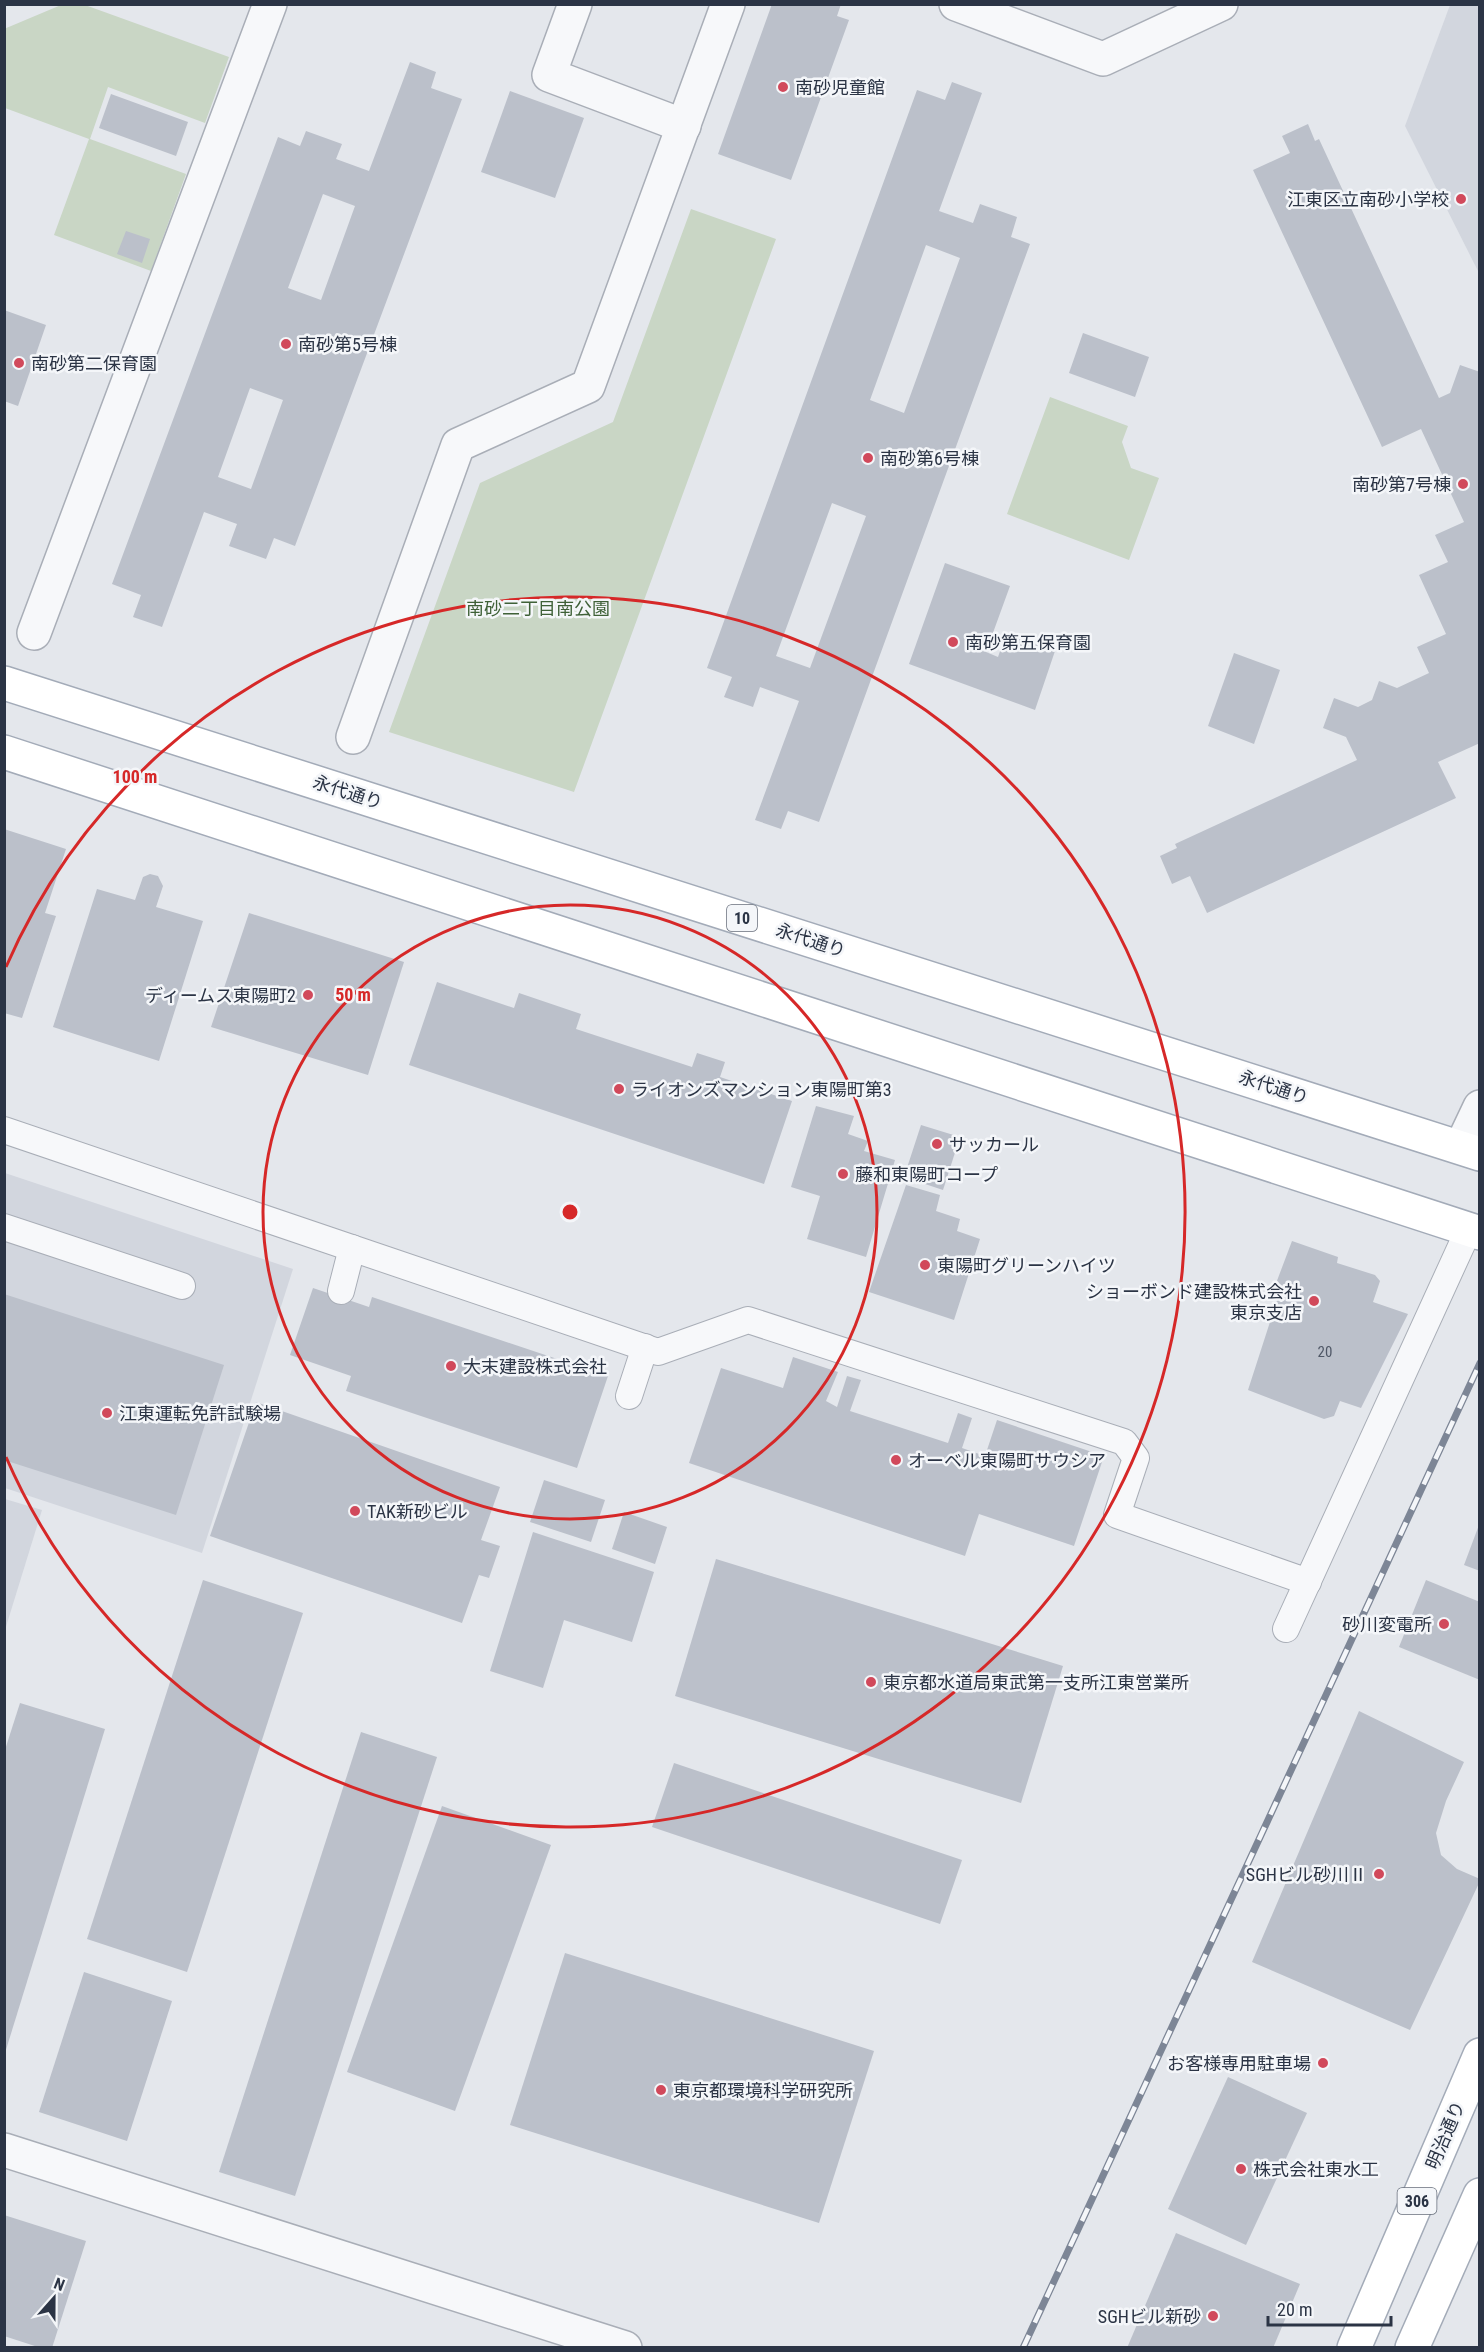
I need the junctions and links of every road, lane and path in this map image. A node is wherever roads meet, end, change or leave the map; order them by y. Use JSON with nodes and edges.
{"nodes":[{"id":1,"x":270,"y":4,"type":"edge"},
{"id":2,"x":575,"y":4,"type":"edge"},
{"id":3,"x":728,"y":4,"type":"edge"},
{"id":4,"x":956,"y":4,"type":"edge"},
{"id":5,"x":1221,"y":4,"type":"edge"},
{"id":6,"x":684,"y":126,"type":"junction"},
{"id":7,"x":34,"y":633,"type":"dead end"},
{"id":8,"x":4,"y":682,"type":"edge"},
{"id":9,"x":352,"y":737,"type":"dead end"},
{"id":10,"x":4,"y":752,"type":"edge"},
{"id":11,"x":1479,"y":1107,"type":"edge"},
{"id":12,"x":4,"y":1130,"type":"edge"},
{"id":13,"x":1470,"y":1150,"type":"edge"},
{"id":14,"x":4,"y":1227,"type":"edge"},
{"id":15,"x":1474,"y":1231,"type":"edge"},
{"id":16,"x":352,"y":1248,"type":"junction"},
{"id":17,"x":182,"y":1286,"type":"dead end"},
{"id":18,"x":341,"y":1291,"type":"dead end"},
{"id":19,"x":645,"y":1347,"type":"junction"},
{"id":20,"x":629,"y":1396,"type":"dead end"},
{"id":21,"x":1308,"y":1582,"type":"junction"},
{"id":22,"x":1286,"y":1629,"type":"dead end"},
{"id":23,"x":1479,"y":2055,"type":"edge"},
{"id":24,"x":4,"y":2150,"type":"edge"},
{"id":25,"x":1479,"y":2195,"type":"edge"},
{"id":26,"x":625,"y":2348,"type":"edge"},
{"id":27,"x":1354,"y":2348,"type":"edge"},
{"id":28,"x":1412,"y":2348,"type":"edge"}],
"edges":[{"from":1,"to":7,"type":"street"},
{"from":2,"to":6,"type":"street"},
{"from":3,"to":6,"type":"street"},
{"from":4,"to":5,"type":"street"},
{"from":6,"to":9,"type":"street"},
{"from":8,"to":13,"type":"main road","name":"永代通り","number":"10"},
{"from":10,"to":15,"type":"main road"},
{"from":11,"to":13,"type":"street"},
{"from":12,"to":16,"type":"lane"},
{"from":14,"to":17,"type":"lane"},
{"from":15,"to":21,"type":"lane"},
{"from":16,"to":18,"type":"lane"},
{"from":16,"to":19,"type":"lane"},
{"from":19,"to":20,"type":"lane"},
{"from":19,"to":21,"type":"lane"},
{"from":21,"to":22,"type":"lane"},
{"from":23,"to":27,"type":"main road","name":"明治通り","number":"306"},
{"from":24,"to":26,"type":"street"},
{"from":25,"to":28,"type":"main road"}]}
